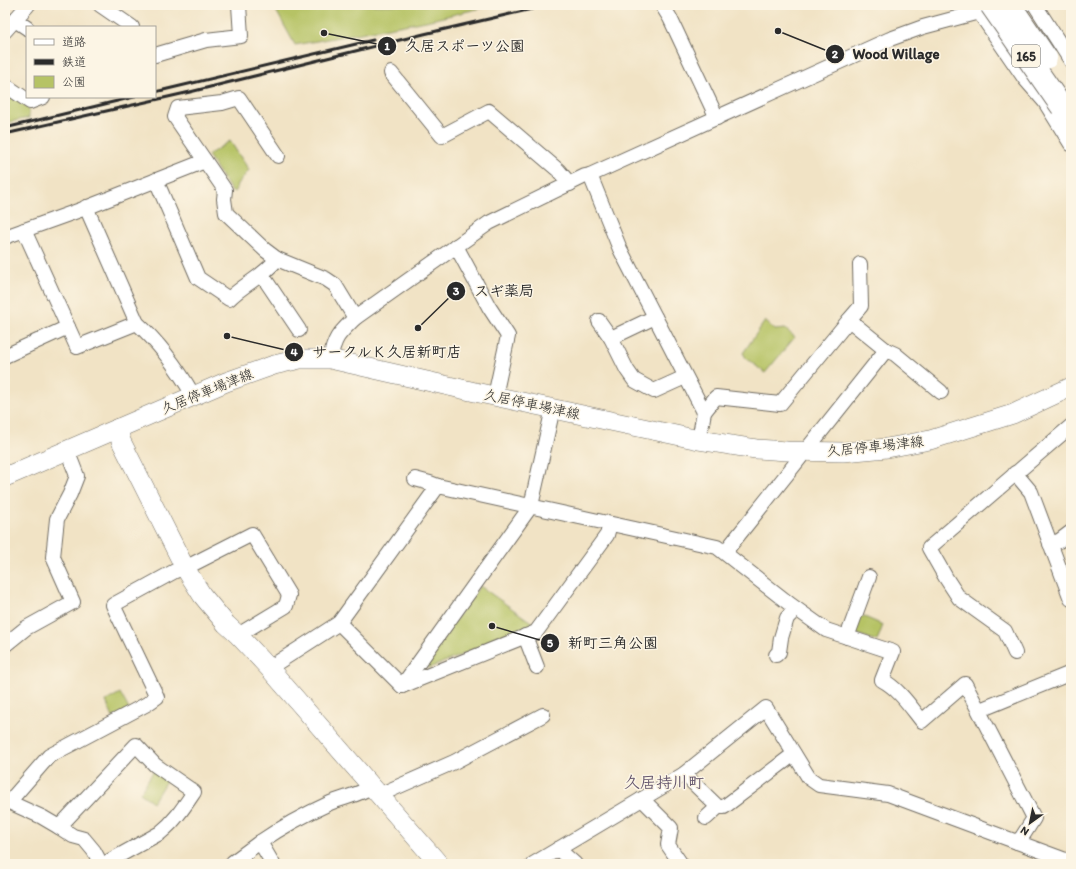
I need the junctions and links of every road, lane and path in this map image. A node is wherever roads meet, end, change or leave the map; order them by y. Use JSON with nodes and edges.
{"nodes":[{"id":1,"x":28,"y":5,"type":"edge"},
{"id":2,"x":100,"y":5,"type":"edge"},
{"id":3,"x":239,"y":5,"type":"edge"},
{"id":4,"x":662,"y":5,"type":"edge"},
{"id":5,"x":1010,"y":5,"type":"edge"},
{"id":6,"x":1024,"y":5,"type":"edge"},
{"id":7,"x":1036,"y":5,"type":"edge"},
{"id":8,"x":985,"y":9,"type":"edge"},
{"id":9,"x":15,"y":20,"type":"junction"},
{"id":10,"x":131,"y":26,"type":"edge"},
{"id":11,"x":26,"y":27,"type":"edge"},
{"id":12,"x":5,"y":31,"type":"edge"},
{"id":13,"x":161,"y":52,"type":"edge"},
{"id":14,"x":1071,"y":61,"type":"edge"},
{"id":15,"x":391,"y":73,"type":"dead end"},
{"id":16,"x":5,"y":85,"type":"edge"},
{"id":17,"x":40,"y":98,"type":"edge"},
{"id":18,"x":1068,"y":108,"type":"edge"},
{"id":19,"x":717,"y":118,"type":"junction"},
{"id":20,"x":1071,"y":144,"type":"edge"},
{"id":21,"x":278,"y":156,"type":"dead end"},
{"id":22,"x":205,"y":161,"type":"junction"},
{"id":23,"x":590,"y":175,"type":"junction"},
{"id":24,"x":156,"y":180,"type":"junction"},
{"id":25,"x":570,"y":184,"type":"junction"},
{"id":26,"x":86,"y":207,"type":"junction"},
{"id":27,"x":24,"y":230,"type":"junction"},
{"id":28,"x":5,"y":237,"type":"edge"},
{"id":29,"x":456,"y":246,"type":"junction"},
{"id":30,"x":277,"y":259,"type":"junction"},
{"id":31,"x":860,"y":264,"type":"dead end"},
{"id":32,"x":262,"y":275,"type":"junction"},
{"id":33,"x":655,"y":317,"type":"junction"},
{"id":34,"x":355,"y":318,"type":"junction"},
{"id":35,"x":850,"y":320,"type":"junction"},
{"id":36,"x":599,"y":321,"type":"dead end"},
{"id":37,"x":137,"y":322,"type":"junction"},
{"id":38,"x":68,"y":327,"type":"junction"},
{"id":39,"x":299,"y":330,"type":"dead end"},
{"id":40,"x":611,"y":338,"type":"junction"},
{"id":41,"x":886,"y":350,"type":"junction"},
{"id":42,"x":5,"y":356,"type":"edge"},
{"id":43,"x":330,"y":359,"type":"junction"},
{"id":44,"x":685,"y":377,"type":"junction"},
{"id":45,"x":1071,"y":387,"type":"edge"},
{"id":46,"x":941,"y":392,"type":"dead end"},
{"id":47,"x":193,"y":395,"type":"junction"},
{"id":48,"x":495,"y":396,"type":"junction"},
{"id":49,"x":553,"y":408,"type":"junction"},
{"id":50,"x":704,"y":412,"type":"junction"},
{"id":51,"x":1071,"y":426,"type":"edge"},
{"id":52,"x":118,"y":428,"type":"junction"},
{"id":53,"x":699,"y":440,"type":"junction"},
{"id":54,"x":67,"y":450,"type":"junction"},
{"id":55,"x":805,"y":452,"type":"junction"},
{"id":56,"x":1015,"y":473,"type":"junction"},
{"id":57,"x":5,"y":476,"type":"edge"},
{"id":58,"x":415,"y":479,"type":"dead end"},
{"id":59,"x":438,"y":486,"type":"junction"},
{"id":60,"x":532,"y":506,"type":"junction"},
{"id":61,"x":610,"y":524,"type":"junction"},
{"id":62,"x":1071,"y":532,"type":"edge"},
{"id":63,"x":1050,"y":544,"type":"junction"},
{"id":64,"x":725,"y":552,"type":"junction"},
{"id":65,"x":185,"y":568,"type":"junction"},
{"id":66,"x":869,"y":577,"type":"dead end"},
{"id":67,"x":1071,"y":599,"type":"edge"},
{"id":68,"x":796,"y":609,"type":"junction"},
{"id":69,"x":339,"y":623,"type":"junction"},
{"id":70,"x":238,"y":634,"type":"junction"},
{"id":71,"x":525,"y":636,"type":"junction"},
{"id":72,"x":847,"y":637,"type":"junction"},
{"id":73,"x":5,"y":645,"type":"edge"},
{"id":74,"x":1014,"y":653,"type":"dead end"},
{"id":75,"x":776,"y":655,"type":"dead end"},
{"id":76,"x":536,"y":667,"type":"dead end"},
{"id":77,"x":269,"y":668,"type":"junction"},
{"id":78,"x":1071,"y":673,"type":"edge"},
{"id":79,"x":402,"y":686,"type":"junction"},
{"id":80,"x":980,"y":710,"type":"junction"},
{"id":81,"x":543,"y":715,"type":"dead end"},
{"id":82,"x":794,"y":754,"type":"junction"},
{"id":83,"x":684,"y":774,"type":"junction"},
{"id":84,"x":376,"y":790,"type":"junction"},
{"id":85,"x":642,"y":799,"type":"junction"},
{"id":86,"x":7,"y":801,"type":"edge"},
{"id":87,"x":718,"y":807,"type":"junction"},
{"id":88,"x":706,"y":818,"type":"dead end"},
{"id":89,"x":59,"y":827,"type":"junction"},
{"id":90,"x":260,"y":842,"type":"junction"},
{"id":91,"x":1017,"y":842,"type":"junction"},
{"id":92,"x":558,"y":849,"type":"junction"},
{"id":93,"x":1071,"y":862,"type":"edge"},
{"id":94,"x":103,"y":864,"type":"edge"},
{"id":95,"x":232,"y":864,"type":"edge"},
{"id":96,"x":273,"y":864,"type":"edge"},
{"id":97,"x":439,"y":864,"type":"edge"},
{"id":98,"x":533,"y":864,"type":"edge"},
{"id":99,"x":575,"y":864,"type":"edge"},
{"id":100,"x":681,"y":864,"type":"edge"}],
"edges":[{"from":1,"to":9,"type":"street"},
{"from":2,"to":10,"type":"street"},
{"from":3,"to":13,"type":"street"},
{"from":4,"to":19,"type":"street"},
{"from":5,"to":18,"type":"highway","number":"165","bridge":true},
{"from":6,"to":8,"type":"street"},
{"from":7,"to":14,"type":"street","number":"165"},
{"from":8,"to":18,"type":"highway","number":"165","bridge":true},
{"from":8,"to":19,"type":"street"},
{"from":8,"to":20,"type":"street","number":"165"},
{"from":9,"to":11,"type":"street"},
{"from":9,"to":12,"type":"street"},
{"from":15,"to":25,"type":"street"},
{"from":16,"to":17,"type":"street"},
{"from":19,"to":23,"type":"street"},
{"from":21,"to":22,"type":"street"},
{"from":22,"to":24,"type":"street"},
{"from":22,"to":30,"type":"street"},
{"from":23,"to":25,"type":"street"},
{"from":23,"to":33,"type":"street"},
{"from":24,"to":26,"type":"street"},
{"from":24,"to":32,"type":"street"},
{"from":25,"to":29,"type":"street"},
{"from":26,"to":27,"type":"street"},
{"from":26,"to":37,"type":"street"},
{"from":27,"to":28,"type":"street"},
{"from":27,"to":38,"type":"street"},
{"from":29,"to":34,"type":"street"},
{"from":29,"to":48,"type":"street"},
{"from":30,"to":32,"type":"street"},
{"from":30,"to":34,"type":"street"},
{"from":31,"to":35,"type":"street"},
{"from":32,"to":39,"type":"street"},
{"from":33,"to":40,"type":"street"},
{"from":33,"to":44,"type":"street"},
{"from":34,"to":43,"type":"street"},
{"from":35,"to":41,"type":"street"},
{"from":35,"to":50,"type":"street"},
{"from":36,"to":40,"type":"street"},
{"from":37,"to":38,"type":"street"},
{"from":37,"to":47,"type":"street"},
{"from":38,"to":42,"type":"street"},
{"from":40,"to":44,"type":"street"},
{"from":41,"to":46,"type":"street"},
{"from":41,"to":55,"type":"street"},
{"from":43,"to":47,"type":"main road","name":"久居停車場津線"},
{"from":43,"to":48,"type":"main road","name":"久居停車場津線"},
{"from":44,"to":50,"type":"street"},
{"from":45,"to":55,"type":"main road","name":"久居停車場津線"},
{"from":47,"to":52,"type":"main road","name":"久居停車場津線"},
{"from":48,"to":49,"type":"main road","name":"久居停車場津線"},
{"from":49,"to":53,"type":"main road","name":"久居停車場津線"},
{"from":49,"to":60,"type":"street"},
{"from":50,"to":53,"type":"street"},
{"from":51,"to":56,"type":"street"},
{"from":52,"to":54,"type":"main road","name":"久居停車場津線"},
{"from":52,"to":65,"type":"main road"},
{"from":53,"to":55,"type":"main road","name":"久居停車場津線"},
{"from":54,"to":57,"type":"main road","name":"久居停車場津線"},
{"from":54,"to":73,"type":"street"},
{"from":55,"to":64,"type":"street"},
{"from":56,"to":63,"type":"street"},
{"from":56,"to":74,"type":"street"},
{"from":58,"to":59,"type":"street"},
{"from":59,"to":60,"type":"street"},
{"from":59,"to":69,"type":"street"},
{"from":60,"to":61,"type":"street"},
{"from":60,"to":79,"type":"street"},
{"from":61,"to":64,"type":"street"},
{"from":61,"to":71,"type":"street"},
{"from":62,"to":63,"type":"street"},
{"from":63,"to":67,"type":"street"},
{"from":64,"to":68,"type":"street"},
{"from":65,"to":70,"type":"main road"},
{"from":65,"to":70,"type":"street"},
{"from":65,"to":86,"type":"street"},
{"from":66,"to":72,"type":"street"},
{"from":68,"to":72,"type":"street"},
{"from":68,"to":75,"type":"street"},
{"from":69,"to":77,"type":"street"},
{"from":69,"to":79,"type":"street"},
{"from":70,"to":77,"type":"main road"},
{"from":71,"to":76,"type":"street"},
{"from":71,"to":79,"type":"street"},
{"from":72,"to":80,"type":"street"},
{"from":77,"to":84,"type":"main road"},
{"from":78,"to":80,"type":"street"},
{"from":80,"to":91,"type":"street"},
{"from":81,"to":84,"type":"street"},
{"from":82,"to":83,"type":"street"},
{"from":82,"to":87,"type":"street"},
{"from":82,"to":91,"type":"street"},
{"from":83,"to":85,"type":"street"},
{"from":83,"to":87,"type":"street"},
{"from":84,"to":90,"type":"street"},
{"from":84,"to":97,"type":"main road"},
{"from":85,"to":92,"type":"street"},
{"from":85,"to":100,"type":"street"},
{"from":86,"to":89,"type":"street"},
{"from":87,"to":88,"type":"street"},
{"from":89,"to":94,"type":"street"},
{"from":89,"to":94,"type":"street"},
{"from":90,"to":95,"type":"street"},
{"from":90,"to":96,"type":"street"},
{"from":91,"to":93,"type":"street"},
{"from":92,"to":98,"type":"street"},
{"from":92,"to":99,"type":"street"}]}
